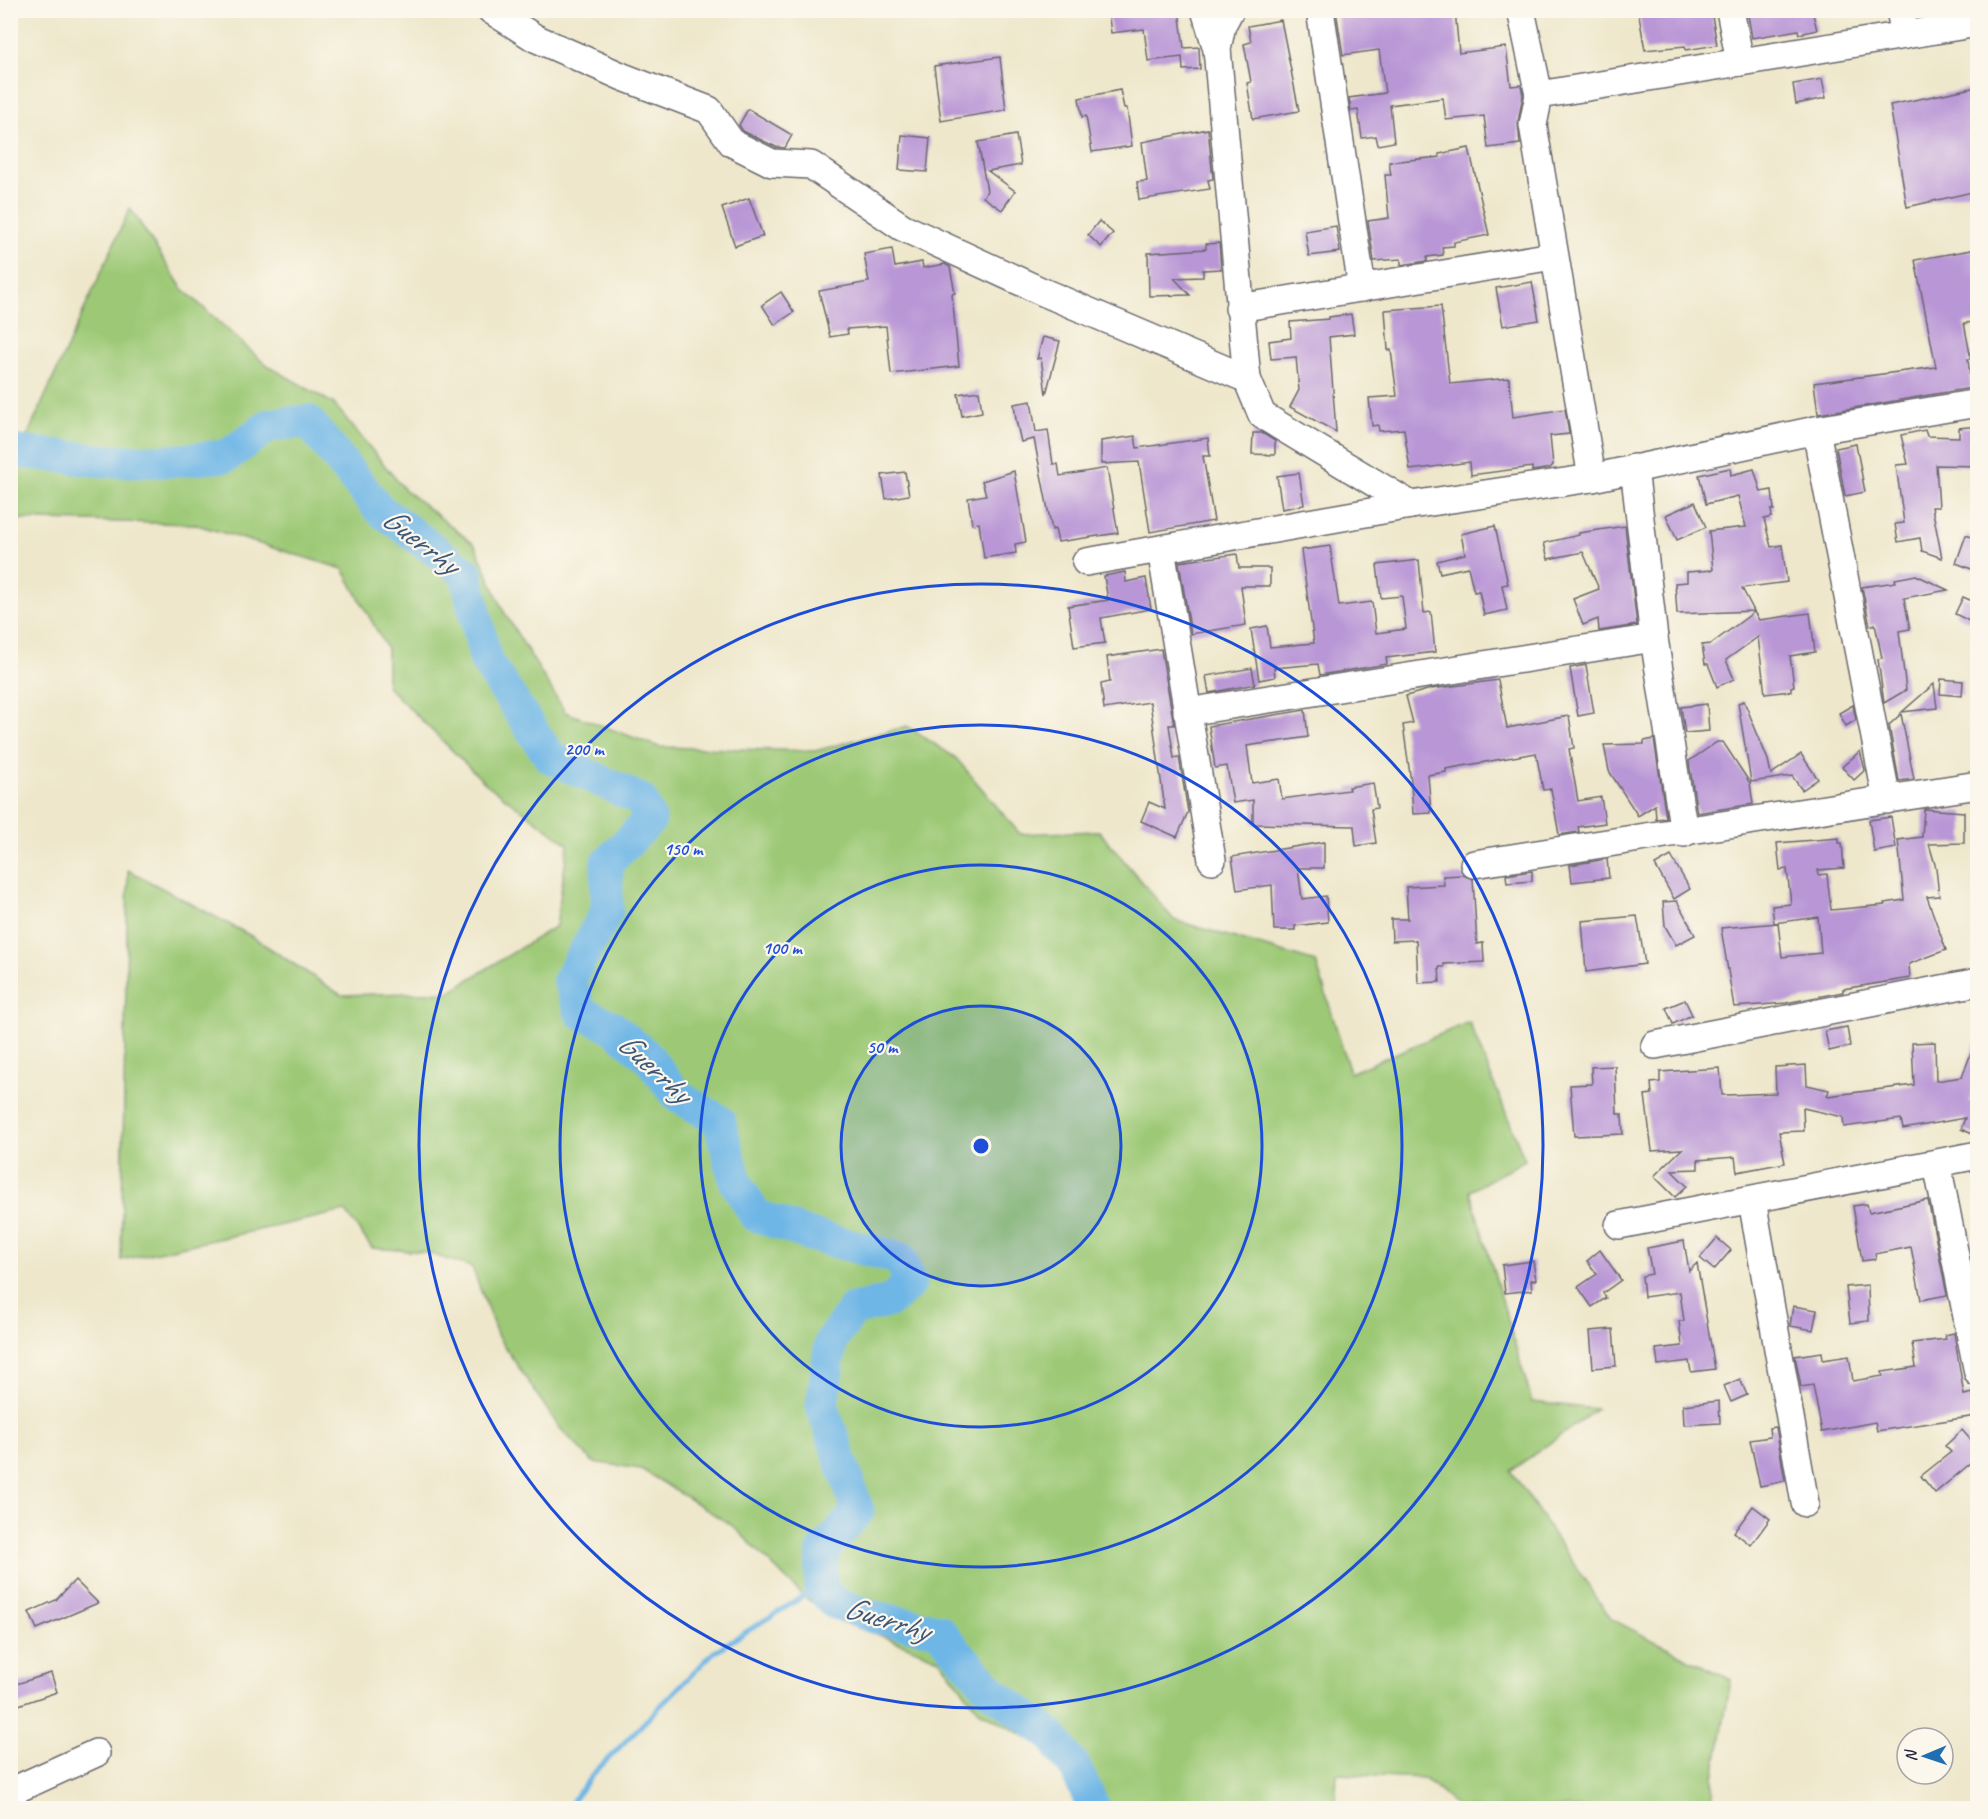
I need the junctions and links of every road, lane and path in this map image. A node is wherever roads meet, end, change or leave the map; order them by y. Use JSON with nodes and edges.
{"nodes":[{"id":1,"x":492,"y":10,"type":"edge"},
{"id":2,"x":1205,"y":10,"type":"edge"},
{"id":3,"x":1230,"y":10,"type":"edge"},
{"id":4,"x":1320,"y":10,"type":"edge"},
{"id":5,"x":1521,"y":10,"type":"edge"},
{"id":6,"x":1730,"y":10,"type":"edge"},
{"id":7,"x":1902,"y":23,"type":"edge"},
{"id":8,"x":1977,"y":23,"type":"edge"},
{"id":9,"x":1217,"y":48,"type":"junction"},
{"id":10,"x":1740,"y":62,"type":"junction"},
{"id":11,"x":1539,"y":94,"type":"junction"},
{"id":12,"x":1553,"y":256,"type":"junction"},
{"id":13,"x":1362,"y":288,"type":"junction"},
{"id":14,"x":1239,"y":308,"type":"junction"},
{"id":15,"x":1247,"y":379,"type":"junction"},
{"id":16,"x":1977,"y":403,"type":"edge"},
{"id":17,"x":1815,"y":430,"type":"junction"},
{"id":18,"x":1634,"y":468,"type":"junction"},
{"id":19,"x":1592,"y":478,"type":"junction"},
{"id":20,"x":1411,"y":505,"type":"junction"},
{"id":21,"x":1161,"y":549,"type":"junction"},
{"id":22,"x":1086,"y":562,"type":"dead end"},
{"id":23,"x":1654,"y":638,"type":"junction"},
{"id":24,"x":1187,"y":712,"type":"junction"},
{"id":25,"x":1977,"y":785,"type":"edge"},
{"id":26,"x":1887,"y":800,"type":"junction"},
{"id":27,"x":1683,"y":833,"type":"junction"},
{"id":28,"x":1212,"y":860,"type":"dead end"},
{"id":29,"x":1474,"y":864,"type":"dead end"},
{"id":30,"x":1977,"y":982,"type":"edge"},
{"id":31,"x":1655,"y":1045,"type":"dead end"},
{"id":32,"x":1977,"y":1155,"type":"edge"},
{"id":33,"x":1936,"y":1164,"type":"junction"},
{"id":34,"x":1752,"y":1200,"type":"junction"},
{"id":35,"x":1619,"y":1225,"type":"dead end"},
{"id":36,"x":1977,"y":1373,"type":"edge"},
{"id":37,"x":1805,"y":1503,"type":"dead end"},
{"id":38,"x":96,"y":1753,"type":"dead end"},
{"id":39,"x":10,"y":1791,"type":"edge"}],
"edges":[{"from":1,"to":15,"type":"street"},
{"from":2,"to":9,"type":"street"},
{"from":3,"to":9,"type":"street"},
{"from":4,"to":13,"type":"street"},
{"from":5,"to":11,"type":"street"},
{"from":6,"to":10,"type":"street"},
{"from":7,"to":8,"type":"street"},
{"from":7,"to":10,"type":"street"},
{"from":9,"to":14,"type":"street"},
{"from":10,"to":11,"type":"street"},
{"from":11,"to":12,"type":"street"},
{"from":12,"to":13,"type":"street"},
{"from":12,"to":19,"type":"street"},
{"from":13,"to":14,"type":"street"},
{"from":14,"to":15,"type":"street"},
{"from":15,"to":20,"type":"street"},
{"from":16,"to":17,"type":"street"},
{"from":17,"to":18,"type":"street"},
{"from":17,"to":26,"type":"street"},
{"from":18,"to":19,"type":"street"},
{"from":18,"to":23,"type":"street"},
{"from":19,"to":20,"type":"street"},
{"from":20,"to":21,"type":"street"},
{"from":21,"to":22,"type":"street"},
{"from":21,"to":24,"type":"street"},
{"from":23,"to":24,"type":"street"},
{"from":23,"to":27,"type":"street"},
{"from":24,"to":28,"type":"street"},
{"from":25,"to":26,"type":"street"},
{"from":26,"to":27,"type":"street"},
{"from":27,"to":29,"type":"street"},
{"from":30,"to":31,"type":"street"},
{"from":32,"to":33,"type":"street"},
{"from":33,"to":34,"type":"street"},
{"from":33,"to":36,"type":"street"},
{"from":34,"to":35,"type":"street"},
{"from":34,"to":37,"type":"street"},
{"from":38,"to":39,"type":"street"}]}
